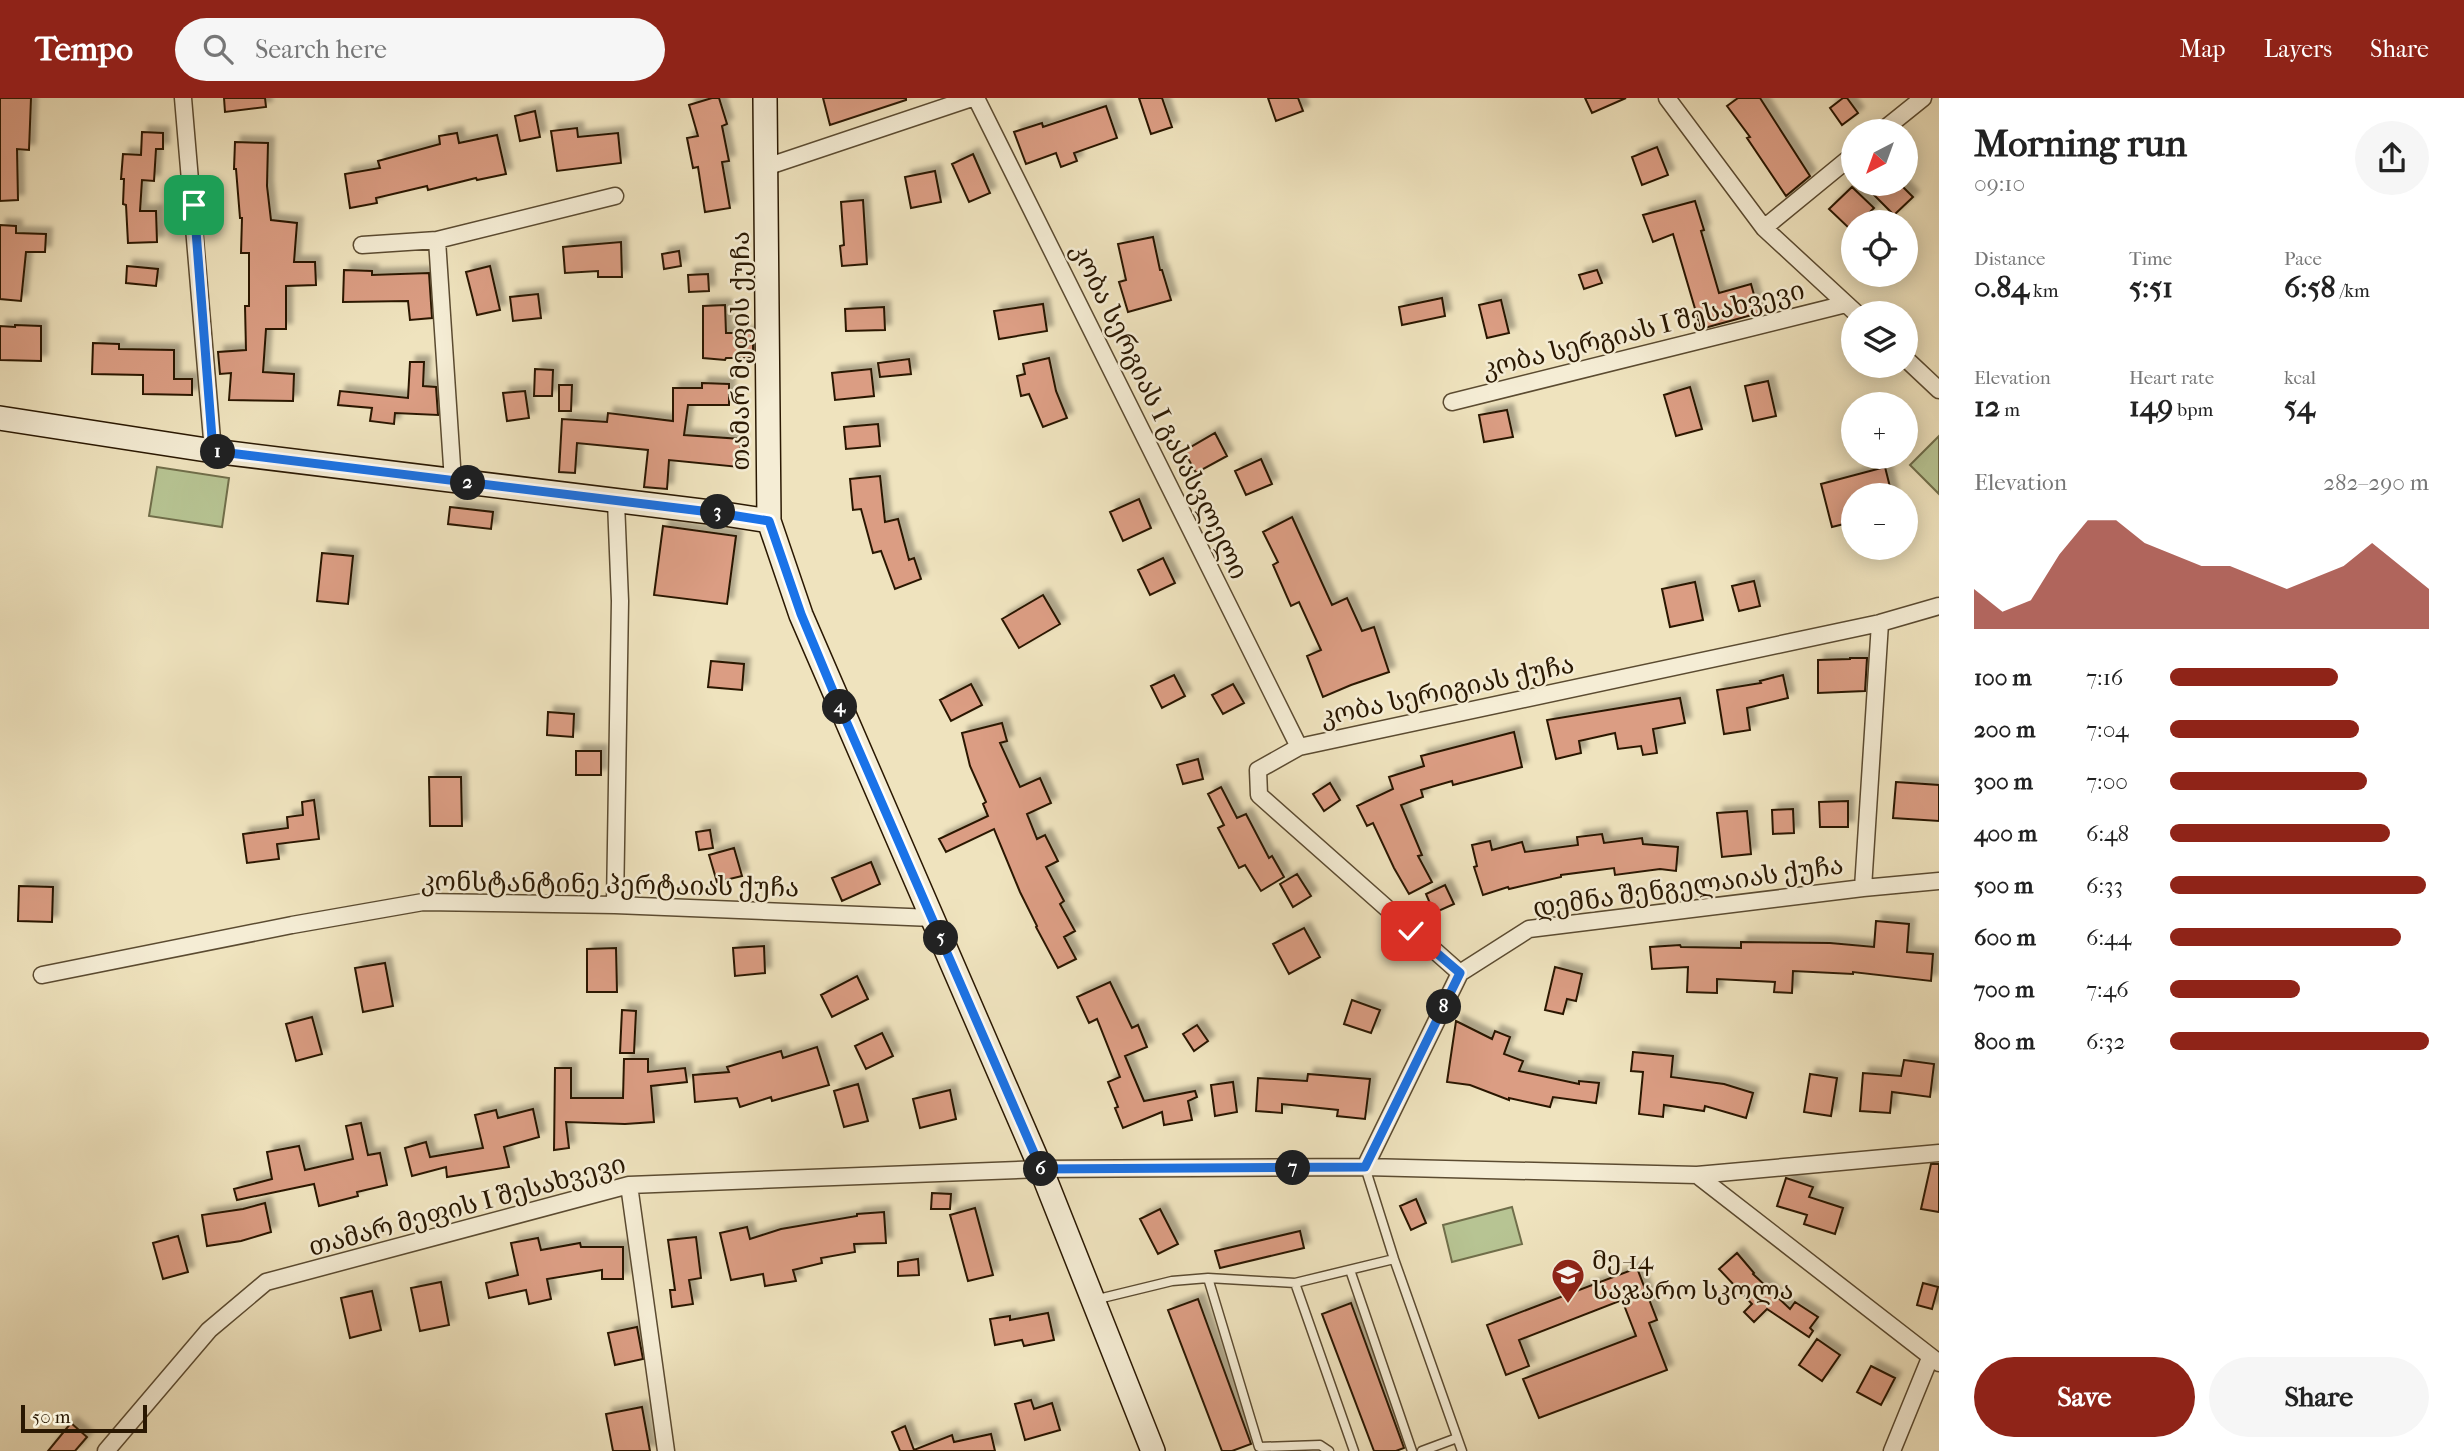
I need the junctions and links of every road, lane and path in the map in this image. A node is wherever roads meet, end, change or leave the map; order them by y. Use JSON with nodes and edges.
{"nodes":[{"id":1,"x":183,"y":98,"type":"edge"},
{"id":2,"x":765,"y":98,"type":"edge"},
{"id":3,"x":974,"y":98,"type":"edge"},
{"id":4,"x":1667,"y":98,"type":"edge"},
{"id":5,"x":1923,"y":98,"type":"edge"},
{"id":6,"x":1897,"y":119,"type":"edge"},
{"id":7,"x":1841,"y":165,"type":"edge"},
{"id":8,"x":766,"y":167,"type":"junction"},
{"id":9,"x":615,"y":196,"type":"dead end"},
{"id":10,"x":1764,"y":228,"type":"junction"},
{"id":11,"x":437,"y":240,"type":"junction"},
{"id":12,"x":362,"y":245,"type":"dead end"},
{"id":13,"x":1843,"y":301,"type":"edge"},
{"id":14,"x":1841,"y":310,"type":"edge"},
{"id":15,"x":1918,"y":370,"type":"edge"},
{"id":16,"x":1939,"y":390,"type":"edge"},
{"id":17,"x":1452,"y":402,"type":"dead end"},
{"id":18,"x":0,"y":418,"type":"edge"},
{"id":19,"x":213,"y":451,"type":"junction"},
{"id":20,"x":453,"y":481,"type":"junction"},
{"id":21,"x":616,"y":502,"type":"junction"},
{"id":22,"x":769,"y":521,"type":"junction"},
{"id":23,"x":1939,"y":606,"type":"edge"},
{"id":24,"x":1880,"y":623,"type":"junction"},
{"id":25,"x":1299,"y":747,"type":"junction"},
{"id":26,"x":1939,"y":881,"type":"edge"},
{"id":27,"x":1863,"y":888,"type":"junction"},
{"id":28,"x":615,"y":905,"type":"junction"},
{"id":29,"x":933,"y":918,"type":"junction"},
{"id":30,"x":1460,"y":973,"type":"junction"},
{"id":31,"x":42,"y":975,"type":"dead end"},
{"id":32,"x":1939,"y":1153,"type":"edge"},
{"id":33,"x":1365,"y":1167,"type":"junction"},
{"id":34,"x":1041,"y":1169,"type":"junction"},
{"id":35,"x":1697,"y":1175,"type":"junction"},
{"id":36,"x":629,"y":1185,"type":"junction"},
{"id":37,"x":1394,"y":1259,"type":"junction"},
{"id":38,"x":1350,"y":1270,"type":"junction"},
{"id":39,"x":1208,"y":1278,"type":"junction"},
{"id":40,"x":1295,"y":1283,"type":"junction"},
{"id":41,"x":1094,"y":1300,"type":"junction"},
{"id":42,"x":1935,"y":1361,"type":"edge"},
{"id":43,"x":1457,"y":1438,"type":"junction"},
{"id":44,"x":1321,"y":1448,"type":"edge"},
{"id":45,"x":106,"y":1451,"type":"edge"},
{"id":46,"x":666,"y":1451,"type":"edge"},
{"id":47,"x":1153,"y":1451,"type":"edge"},
{"id":48,"x":1329,"y":1451,"type":"edge"},
{"id":49,"x":1354,"y":1451,"type":"edge"},
{"id":50,"x":1412,"y":1451,"type":"edge"},
{"id":51,"x":1422,"y":1451,"type":"edge"},
{"id":52,"x":1462,"y":1451,"type":"edge"},
{"id":53,"x":1892,"y":1451,"type":"edge"}],
"edges":[{"from":1,"to":19,"type":"street"},
{"from":2,"to":8,"type":"street","name":"თამარ მეფის ქუჩა"},
{"from":3,"to":8,"type":"street"},
{"from":3,"to":25,"type":"street","name":"კობა სერგიას I გასასვლელი"},
{"from":4,"to":10,"type":"street"},
{"from":5,"to":6,"type":"street"},
{"from":7,"to":10,"type":"street"},
{"from":8,"to":22,"type":"street","name":"თამარ მეფის ქუჩა"},
{"from":9,"to":11,"type":"street"},
{"from":10,"to":13,"type":"street"},
{"from":11,"to":12,"type":"street"},
{"from":11,"to":20,"type":"street"},
{"from":14,"to":17,"type":"street","name":"კობა სერგიას I შესახვევი"},
{"from":15,"to":16,"type":"street"},
{"from":18,"to":19,"type":"street"},
{"from":19,"to":20,"type":"street"},
{"from":20,"to":21,"type":"street"},
{"from":21,"to":22,"type":"street"},
{"from":21,"to":28,"type":"street"},
{"from":22,"to":29,"type":"street","name":"თამარ მეფის ქუჩა"},
{"from":23,"to":24,"type":"street","name":"კობა სერიგიას ქუჩა"},
{"from":24,"to":25,"type":"street","name":"კობა სერიგიას ქუჩა"},
{"from":24,"to":27,"type":"street"},
{"from":25,"to":30,"type":"street","name":"კობა სერიგიას ქუჩა"},
{"from":26,"to":27,"type":"street","name":"დემნა შენგელაიას ქუჩა"},
{"from":27,"to":30,"type":"street","name":"დემნა შენგელაიას ქუჩა"},
{"from":28,"to":29,"type":"street","name":"კონსტანტინე პერტაიას ქუჩა"},
{"from":28,"to":31,"type":"street","name":"კონსტანტინე პერტაიას ქუჩა"},
{"from":29,"to":34,"type":"street","name":"თამარ მეფის ქუჩა"},
{"from":30,"to":33,"type":"street"},
{"from":32,"to":35,"type":"street","name":"თამარ მეფის I შესახვევი"},
{"from":33,"to":34,"type":"street","name":"თამარ მეფის I შესახვევი"},
{"from":33,"to":35,"type":"street","name":"თამარ მეფის I შესახვევი"},
{"from":33,"to":37,"type":"lane"},
{"from":34,"to":36,"type":"street","name":"თამარ მეფის I შესახვევი"},
{"from":34,"to":41,"type":"street","name":"თამარ მეფის ქუჩა"},
{"from":35,"to":42,"type":"street"},
{"from":36,"to":45,"type":"street","name":"თამარ მეფის I შესახვევი"},
{"from":36,"to":46,"type":"street"},
{"from":37,"to":38,"type":"lane"},
{"from":37,"to":43,"type":"lane"},
{"from":38,"to":40,"type":"lane"},
{"from":38,"to":50,"type":"lane"},
{"from":39,"to":40,"type":"lane"},
{"from":39,"to":41,"type":"lane"},
{"from":39,"to":44,"type":"lane"},
{"from":40,"to":49,"type":"lane"},
{"from":41,"to":47,"type":"street","name":"თამარ მეფის ქუჩა"},
{"from":42,"to":53,"type":"street"},
{"from":43,"to":51,"type":"lane"},
{"from":43,"to":52,"type":"lane"},
{"from":44,"to":48,"type":"lane"}]}
